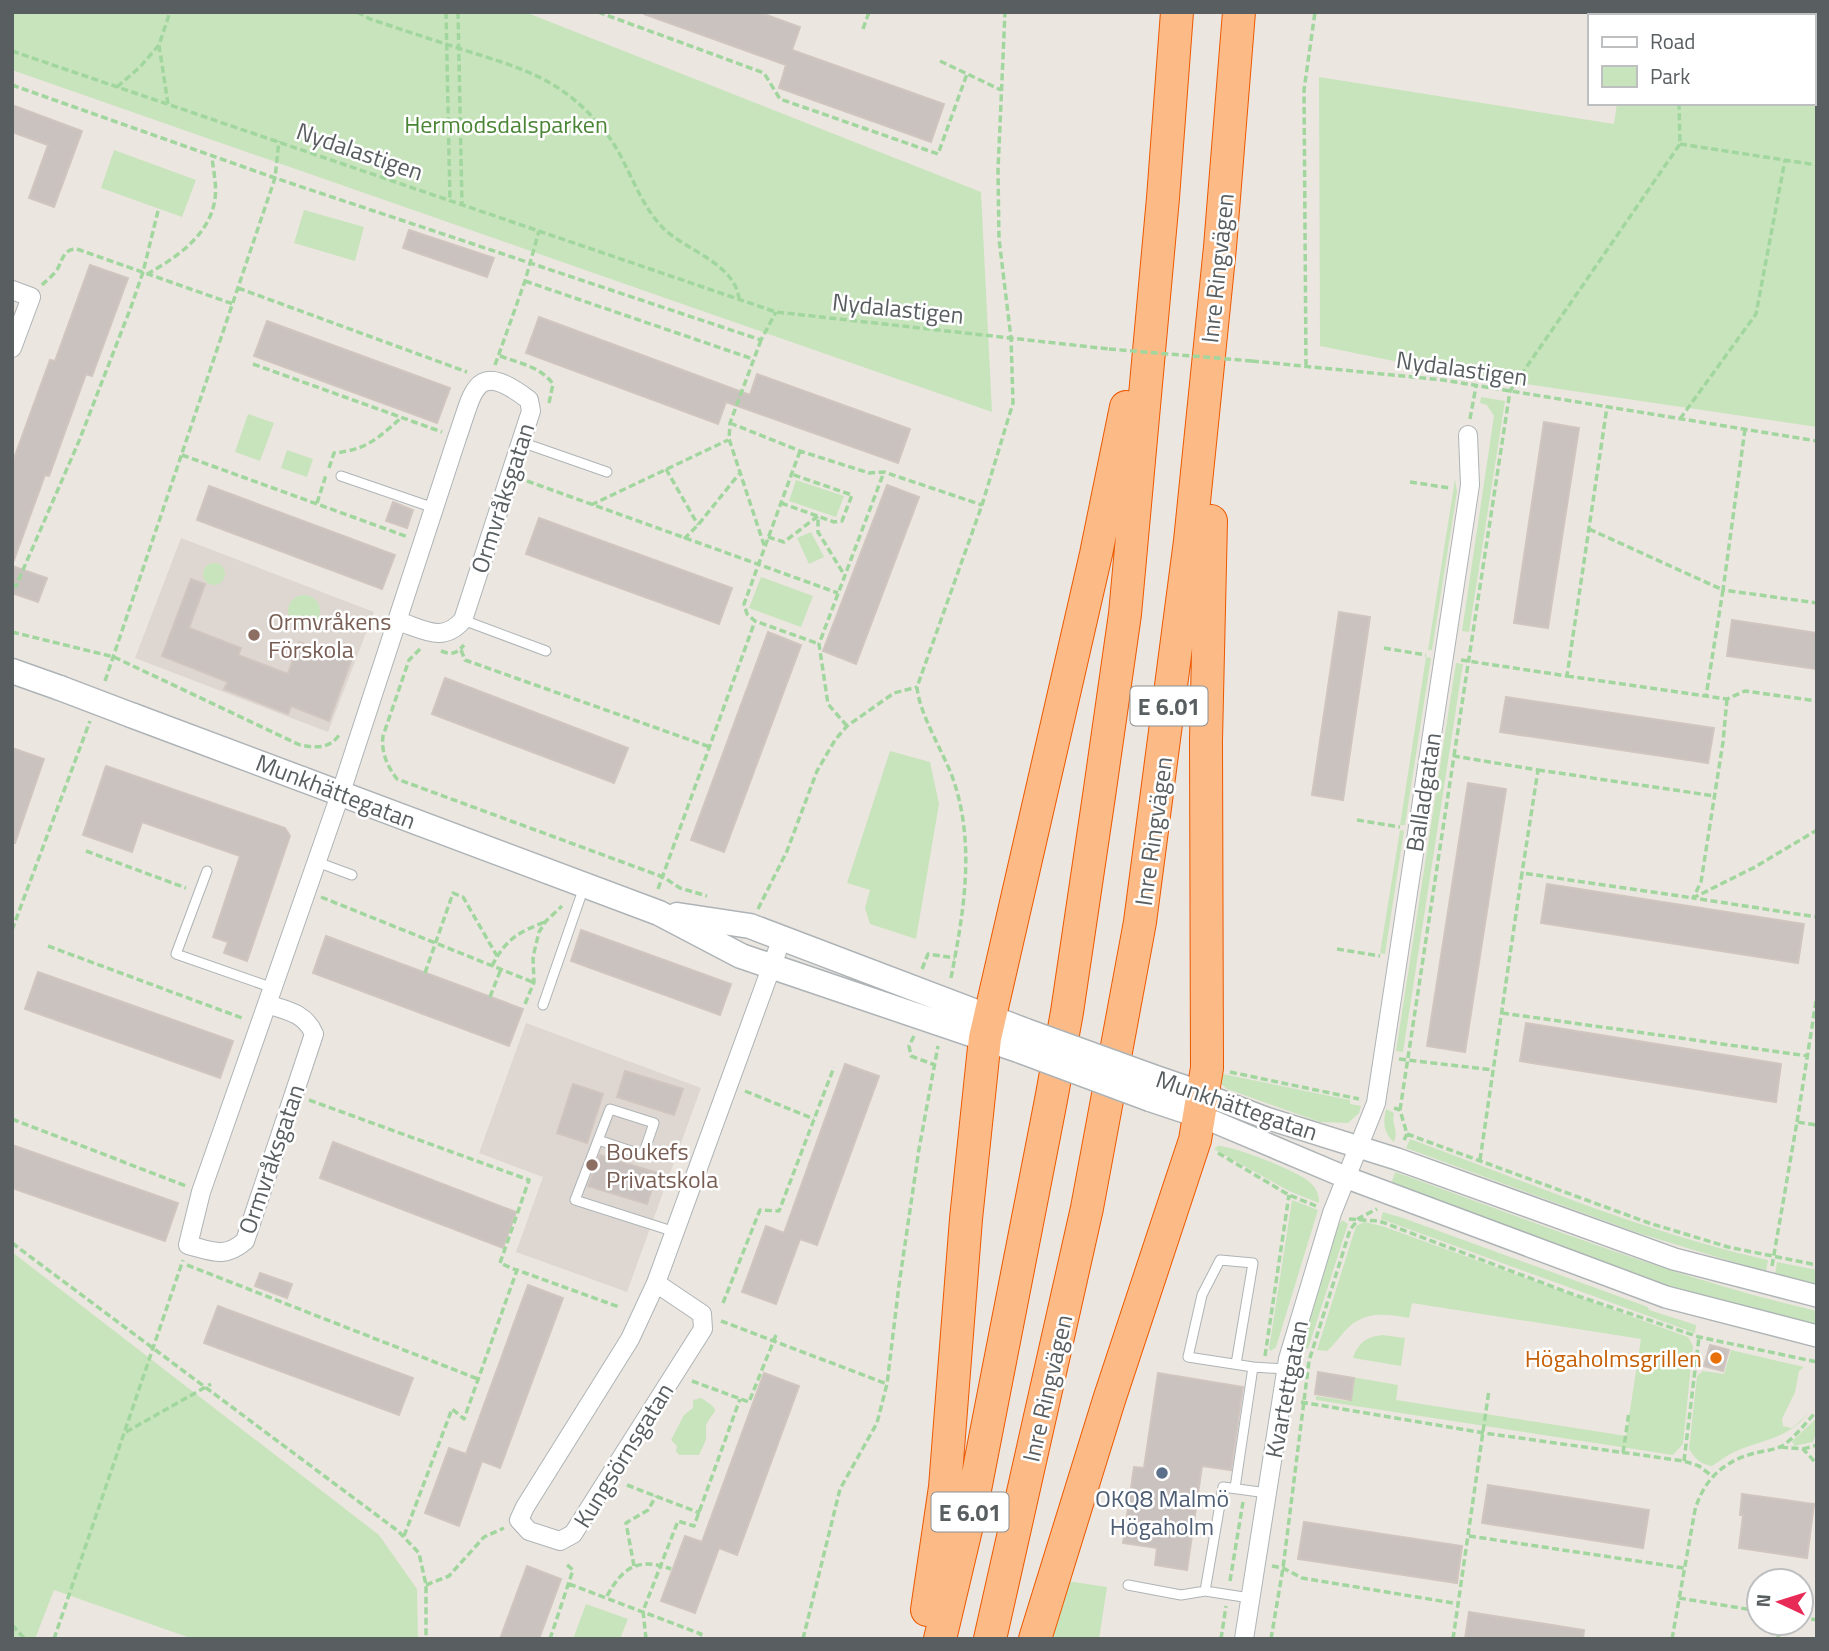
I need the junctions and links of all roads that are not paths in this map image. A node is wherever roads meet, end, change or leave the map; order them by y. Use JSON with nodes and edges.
{"nodes":[{"id":1,"x":1177,"y":12,"type":"edge"},
{"id":2,"x":1239,"y":12,"type":"edge"},
{"id":3,"x":1163,"y":198,"type":"junction"},
{"id":4,"x":1220,"y":247,"type":"junction"},
{"id":5,"x":12,"y":290,"type":"edge"},
{"id":6,"x":12,"y":348,"type":"edge"},
{"id":7,"x":1468,"y":435,"type":"road end"},
{"id":8,"x":528,"y":444,"type":"junction"},
{"id":9,"x":607,"y":472,"type":"dead end"},
{"id":10,"x":341,"y":476,"type":"dead end"},
{"id":11,"x":434,"y":508,"type":"junction"},
{"id":12,"x":397,"y":621,"type":"junction"},
{"id":13,"x":463,"y":625,"type":"junction"},
{"id":14,"x":546,"y":651,"type":"dead end"},
{"id":15,"x":12,"y":671,"type":"edge"},
{"id":16,"x":341,"y":792,"type":"junction"},
{"id":17,"x":317,"y":862,"type":"junction"},
{"id":18,"x":207,"y":871,"type":"dead end"},
{"id":19,"x":352,"y":875,"type":"dead end"},
{"id":20,"x":585,"y":885,"type":"junction"},
{"id":21,"x":655,"y":911,"type":"junction"},
{"id":22,"x":782,"y":938,"type":"junction"},
{"id":23,"x":772,"y":966,"type":"junction"},
{"id":24,"x":270,"y":996,"type":"junction"},
{"id":25,"x":543,"y":1005,"type":"dead end"},
{"id":26,"x":987,"y":1028,"type":"junction"},
{"id":27,"x":1199,"y":1116,"type":"junction"},
{"id":28,"x":598,"y":1140,"type":"junction"},
{"id":29,"x":1358,"y":1146,"type":"junction"},
{"id":30,"x":1345,"y":1177,"type":"junction"},
{"id":31,"x":675,"y":1231,"type":"junction"},
{"id":32,"x":656,"y":1283,"type":"junction"},
{"id":33,"x":1817,"y":1296,"type":"edge"},
{"id":34,"x":1817,"y":1336,"type":"edge"},
{"id":35,"x":1236,"y":1364,"type":"junction"},
{"id":36,"x":1253,"y":1367,"type":"junction"},
{"id":37,"x":1286,"y":1369,"type":"junction"},
{"id":38,"x":1234,"y":1488,"type":"junction"},
{"id":39,"x":1267,"y":1493,"type":"junction"},
{"id":40,"x":1128,"y":1585,"type":"dead end"},
{"id":41,"x":1205,"y":1591,"type":"junction"},
{"id":42,"x":1251,"y":1598,"type":"junction"},
{"id":43,"x":922,"y":1639,"type":"edge"},
{"id":44,"x":940,"y":1639,"type":"edge"},
{"id":45,"x":990,"y":1639,"type":"edge"},
{"id":46,"x":1035,"y":1639,"type":"edge"},
{"id":47,"x":1244,"y":1639,"type":"edge"}],
"edges":[{"from":1,"to":3,"type":"highway","name":"Inre Ringvägen","number":"E 6.01"},
{"from":2,"to":4,"type":"highway","name":"Inre Ringvägen","number":"E 6.01"},
{"from":3,"to":26,"type":"highway"},
{"from":3,"to":44,"type":"highway","name":"Inre Ringvägen","number":"E 6.01"},
{"from":4,"to":27,"type":"highway"},
{"from":4,"to":45,"type":"highway","name":"Inre Ringvägen","number":"E 6.01"},
{"from":5,"to":6,"type":"street"},
{"from":7,"to":29,"type":"street","name":"Balladgatan"},
{"from":8,"to":9,"type":"lane"},
{"from":8,"to":11,"type":"street","name":"Ormvråksgatan"},
{"from":8,"to":13,"type":"street","name":"Ormvråksgatan"},
{"from":10,"to":11,"type":"lane"},
{"from":11,"to":12,"type":"street"},
{"from":12,"to":13,"type":"street"},
{"from":12,"to":16,"type":"street"},
{"from":13,"to":14,"type":"lane"},
{"from":15,"to":16,"type":"main road","name":"Munkhättegatan","bridge":true},
{"from":16,"to":17,"type":"street"},
{"from":16,"to":20,"type":"main road","name":"Munkhättegatan"},
{"from":17,"to":19,"type":"lane"},
{"from":17,"to":24,"type":"street"},
{"from":18,"to":24,"type":"lane"},
{"from":20,"to":21,"type":"main road","name":"Munkhättegatan"},
{"from":20,"to":25,"type":"lane"},
{"from":21,"to":22,"type":"main road","name":"Munkhättegatan"},
{"from":21,"to":23,"type":"main road","name":"Munkhättegatan"},
{"from":22,"to":23,"type":"street"},
{"from":22,"to":26,"type":"main road","name":"Munkhättegatan"},
{"from":23,"to":26,"type":"main road","name":"Munkhättegatan"},
{"from":23,"to":31,"type":"street"},
{"from":24,"to":24,"type":"street","name":"Ormvråksgatan"},
{"from":26,"to":27,"type":"main road","name":"Munkhättegatan","bridge":true},
{"from":26,"to":43,"type":"highway"},
{"from":27,"to":29,"type":"street","name":"Munkhättegatan"},
{"from":27,"to":30,"type":"street","name":"Munkhättegatan"},
{"from":27,"to":46,"type":"highway"},
{"from":28,"to":28,"type":"lane"},
{"from":28,"to":31,"type":"lane"},
{"from":29,"to":30,"type":"street","name":"Kvartettgatan"},
{"from":29,"to":33,"type":"street","name":"Munkhättegatan"},
{"from":30,"to":34,"type":"street","name":"Munkhättegatan"},
{"from":30,"to":37,"type":"street","name":"Kvartettgatan"},
{"from":31,"to":32,"type":"street"},
{"from":32,"to":32,"type":"street","name":"Kungsörnsgatan"},
{"from":35,"to":35,"type":"lane"},
{"from":35,"to":36,"type":"lane"},
{"from":36,"to":37,"type":"lane"},
{"from":36,"to":38,"type":"lane"},
{"from":37,"to":39,"type":"street","name":"Kvartettgatan"},
{"from":38,"to":39,"type":"lane"},
{"from":38,"to":41,"type":"lane"},
{"from":39,"to":42,"type":"street","name":"Kvartettgatan"},
{"from":40,"to":41,"type":"lane"},
{"from":41,"to":42,"type":"lane"},
{"from":42,"to":47,"type":"street","name":"Kvartettgatan"}]}
